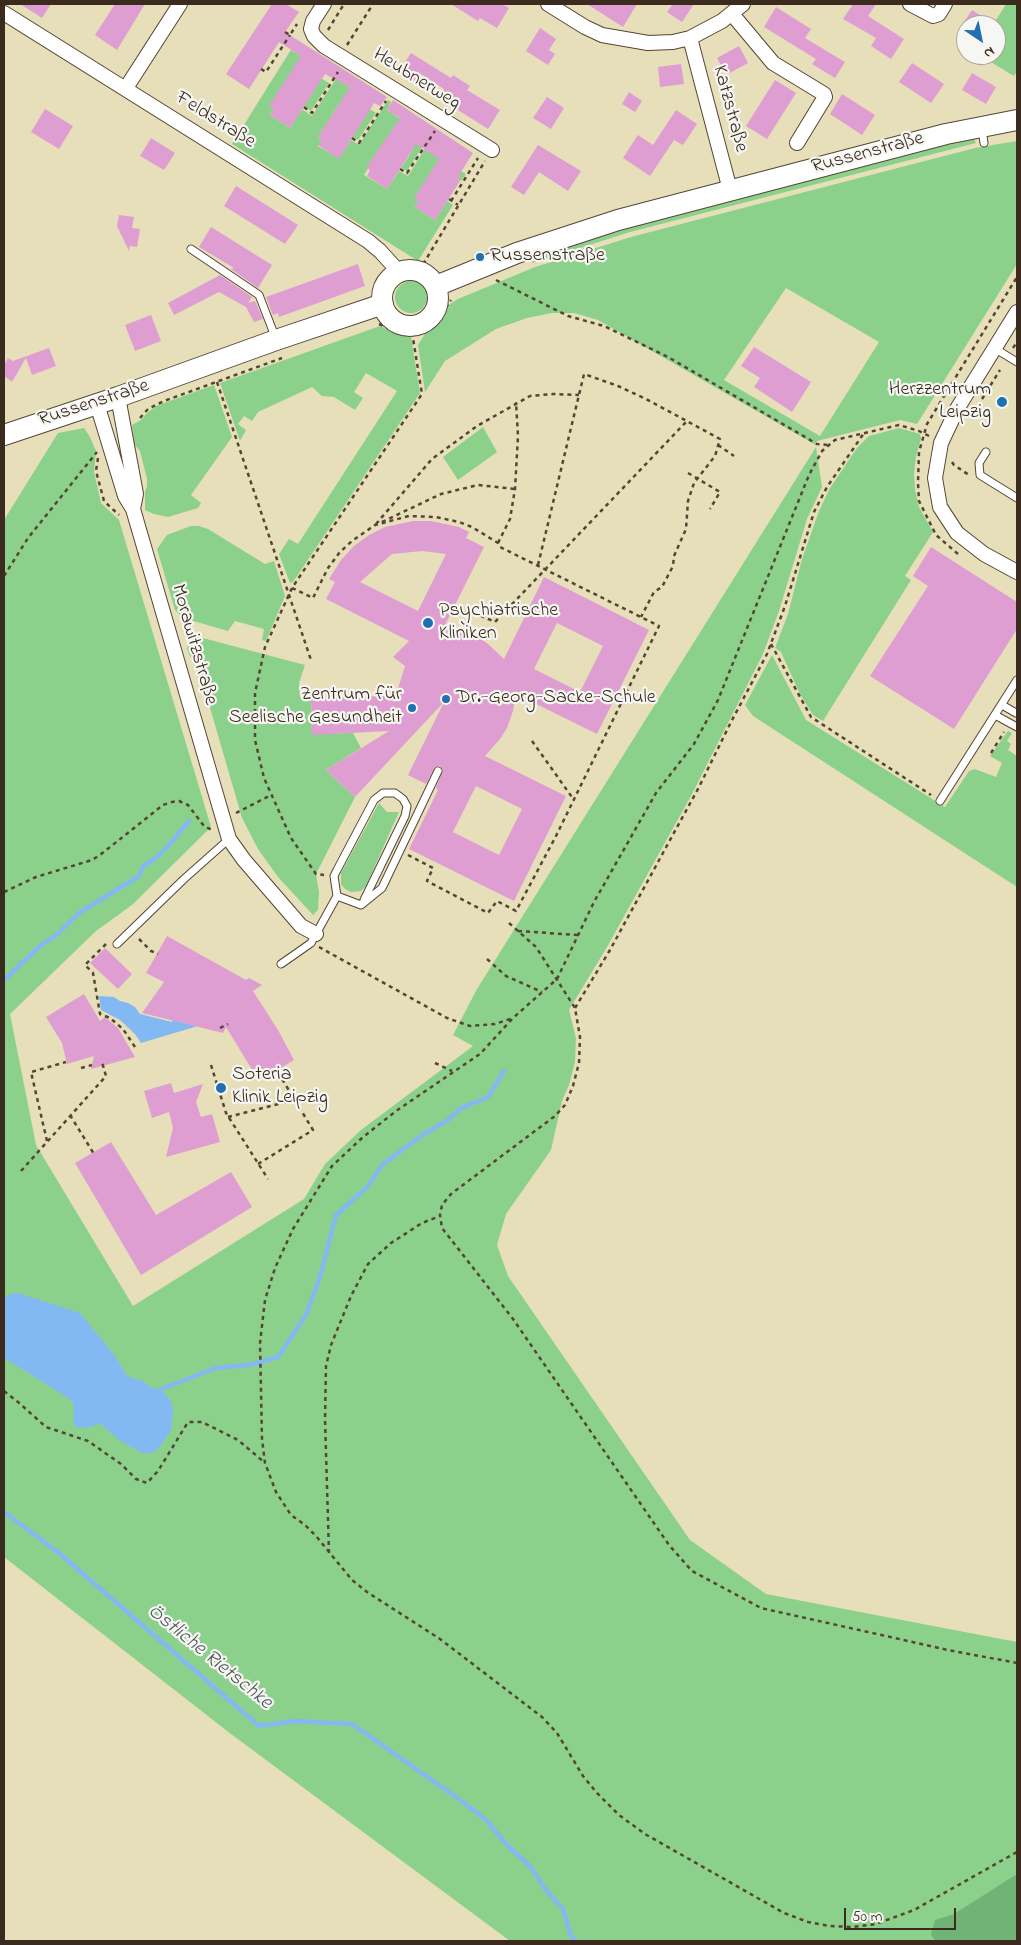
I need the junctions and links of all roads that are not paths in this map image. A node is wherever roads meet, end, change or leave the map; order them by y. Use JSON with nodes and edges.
{"nodes":[{"id":1,"x":180,"y":4,"type":"edge"},
{"id":2,"x":324,"y":4,"type":"edge"},
{"id":3,"x":548,"y":4,"type":"edge"},
{"id":4,"x":744,"y":4,"type":"edge"},
{"id":5,"x":910,"y":4,"type":"edge"},
{"id":6,"x":945,"y":4,"type":"edge"},
{"id":7,"x":4,"y":13,"type":"edge"},
{"id":8,"x":732,"y":14,"type":"junction"},
{"id":9,"x":690,"y":38,"type":"junction"},
{"id":10,"x":126,"y":88,"type":"junction"},
{"id":11,"x":1017,"y":120,"type":"edge"},
{"id":12,"x":796,"y":143,"type":"dead end"},
{"id":13,"x":492,"y":150,"type":"road end"},
{"id":14,"x":730,"y":190,"type":"junction"},
{"id":15,"x":191,"y":249,"type":"dead end"},
{"id":16,"x":398,"y":272,"type":"junction"},
{"id":17,"x":436,"y":286,"type":"junction"},
{"id":18,"x":383,"y":304,"type":"junction"},
{"id":19,"x":1017,"y":312,"type":"edge"},
{"id":20,"x":276,"y":340,"type":"junction"},
{"id":21,"x":994,"y":347,"type":"junction"},
{"id":22,"x":1017,"y":362,"type":"edge"},
{"id":23,"x":118,"y":397,"type":"junction"},
{"id":24,"x":97,"y":404,"type":"junction"},
{"id":25,"x":4,"y":435,"type":"edge"},
{"id":26,"x":986,"y":452,"type":"dead end"},
{"id":27,"x":1017,"y":498,"type":"edge"},
{"id":28,"x":133,"y":509,"type":"junction"},
{"id":29,"x":1017,"y":572,"type":"edge"},
{"id":30,"x":1017,"y":680,"type":"edge"},
{"id":31,"x":1002,"y":705,"type":"junction"},
{"id":32,"x":1016,"y":713,"type":"edge"},
{"id":33,"x":995,"y":715,"type":"junction"},
{"id":34,"x":1017,"y":727,"type":"edge"},
{"id":35,"x":438,"y":771,"type":"dead end"},
{"id":36,"x":940,"y":801,"type":"road end"},
{"id":37,"x":229,"y":839,"type":"junction"},
{"id":38,"x":338,"y":896,"type":"junction"},
{"id":39,"x":361,"y":905,"type":"junction"},
{"id":40,"x":314,"y":938,"type":"junction"},
{"id":41,"x":117,"y":944,"type":"road end"},
{"id":42,"x":281,"y":964,"type":"dead end"}],
"edges":[{"from":1,"to":10,"type":"street"},
{"from":2,"to":13,"type":"street","name":"Heubnerweg"},
{"from":3,"to":9,"type":"street"},
{"from":4,"to":8,"type":"street"},
{"from":5,"to":6,"type":"street"},
{"from":7,"to":10,"type":"street","name":"Feldstraße"},
{"from":8,"to":9,"type":"street"},
{"from":8,"to":12,"type":"street"},
{"from":9,"to":14,"type":"street","name":"Katzstraße"},
{"from":10,"to":16,"type":"street","name":"Feldstraße"},
{"from":11,"to":14,"type":"street","name":"Russenstraße"},
{"from":14,"to":17,"type":"street","name":"Russenstraße"},
{"from":15,"to":20,"type":"lane"},
{"from":16,"to":17,"type":"street"},
{"from":16,"to":18,"type":"street"},
{"from":17,"to":18,"type":"street"},
{"from":18,"to":20,"type":"street","name":"Russenstraße"},
{"from":19,"to":21,"type":"street"},
{"from":20,"to":23,"type":"street","name":"Russenstraße"},
{"from":21,"to":22,"type":"lane"},
{"from":21,"to":29,"type":"street"},
{"from":23,"to":24,"type":"street","name":"Russenstraße"},
{"from":23,"to":28,"type":"street","name":"Morawitzstraße"},
{"from":24,"to":25,"type":"street","name":"Russenstraße"},
{"from":24,"to":28,"type":"street","name":"Morawitzstraße"},
{"from":26,"to":27,"type":"lane"},
{"from":28,"to":37,"type":"street","name":"Morawitzstraße"},
{"from":30,"to":31,"type":"lane"},
{"from":31,"to":32,"type":"lane"},
{"from":31,"to":33,"type":"lane"},
{"from":33,"to":34,"type":"lane"},
{"from":33,"to":36,"type":"lane"},
{"from":35,"to":39,"type":"lane"},
{"from":37,"to":40,"type":"street","name":"Morawitzstraße"},
{"from":37,"to":41,"type":"lane"},
{"from":38,"to":39,"type":"lane"},
{"from":38,"to":39,"type":"lane"},
{"from":38,"to":40,"type":"lane"},
{"from":40,"to":42,"type":"lane"}]}
